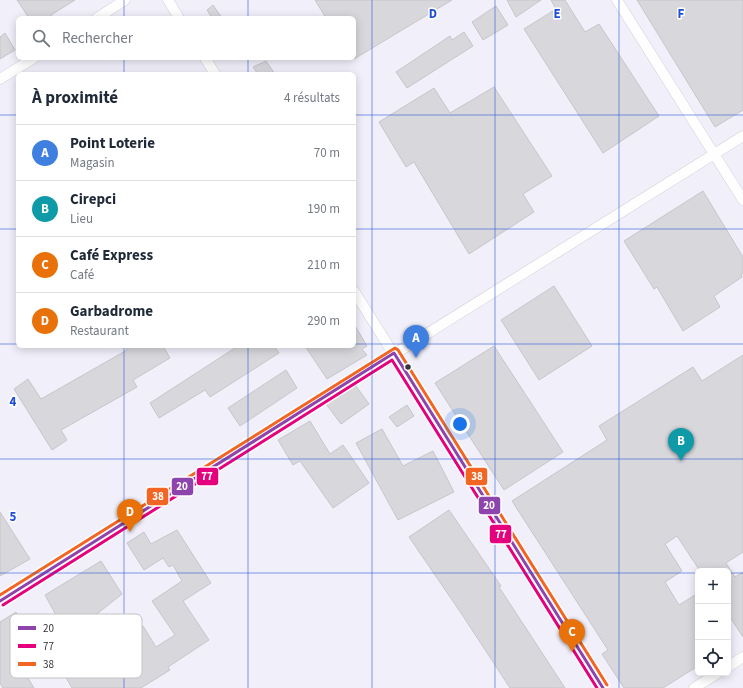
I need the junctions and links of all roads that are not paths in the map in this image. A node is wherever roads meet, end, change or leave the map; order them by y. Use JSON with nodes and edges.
{"nodes":[{"id":1,"x":126,"y":0,"type":"edge"},
{"id":2,"x":168,"y":0,"type":"edge"},
{"id":3,"x":617,"y":0,"type":"edge"},
{"id":4,"x":100,"y":16,"type":"edge"},
{"id":5,"x":179,"y":16,"type":"edge"},
{"id":6,"x":31,"y":60,"type":"edge"},
{"id":7,"x":206,"y":60,"type":"edge"},
{"id":8,"x":214,"y":72,"type":"edge"},
{"id":9,"x":0,"y":79,"type":"edge"},
{"id":10,"x":743,"y":136,"type":"edge"},
{"id":11,"x":713,"y":154,"type":"junction"},
{"id":12,"x":743,"y":200,"type":"edge"},
{"id":13,"x":356,"y":294,"type":"edge"},
{"id":14,"x":394,"y":353,"type":"junction"},
{"id":15,"x":0,"y":601,"type":"edge"},
{"id":16,"x":743,"y":657,"type":"edge"},
{"id":17,"x":731,"y":665,"type":"edge"},
{"id":18,"x":713,"y":676,"type":"edge"},
{"id":19,"x":603,"y":688,"type":"edge"},
{"id":20,"x":694,"y":688,"type":"edge"}],
"edges":[{"from":1,"to":4,"type":"street"},
{"from":2,"to":5,"type":"street"},
{"from":3,"to":11,"type":"street"},
{"from":6,"to":9,"type":"street"},
{"from":7,"to":8,"type":"street"},
{"from":10,"to":11,"type":"street"},
{"from":11,"to":12,"type":"street"},
{"from":11,"to":14,"type":"street"},
{"from":13,"to":14,"type":"street"},
{"from":14,"to":15,"type":"street"},
{"from":14,"to":19,"type":"street"},
{"from":16,"to":17,"type":"street"},
{"from":18,"to":20,"type":"street"}]}
